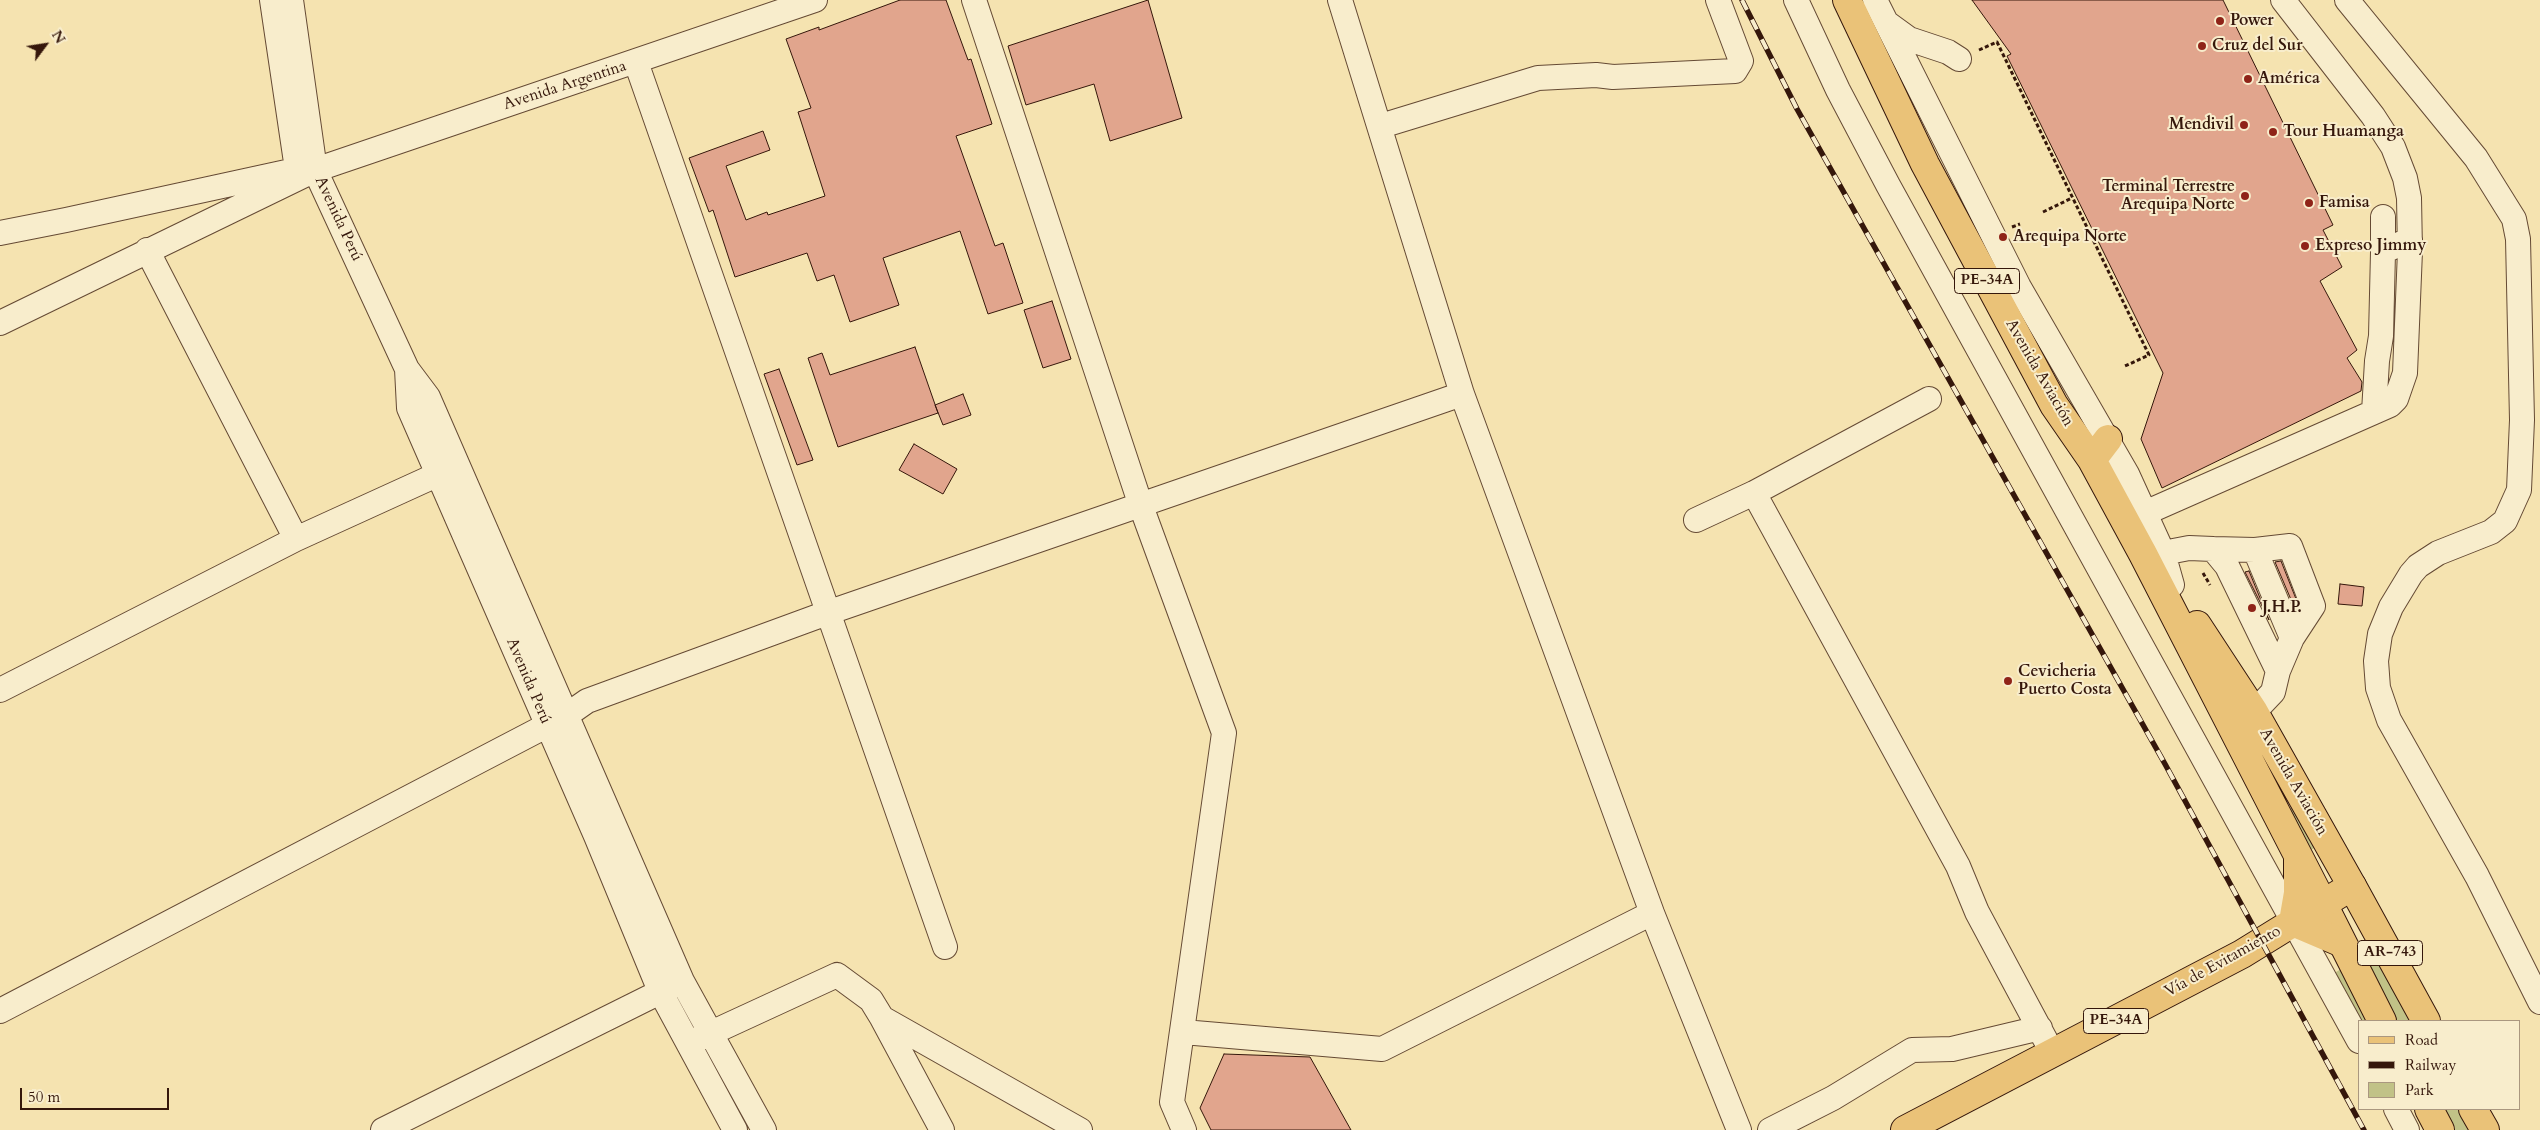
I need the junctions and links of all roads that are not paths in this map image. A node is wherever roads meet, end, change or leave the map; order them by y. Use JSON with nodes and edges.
{"nodes":[{"id":1,"x":272,"y":0,"type":"edge"},
{"id":2,"x":291,"y":0,"type":"edge"},
{"id":3,"x":815,"y":0,"type":"edge"},
{"id":4,"x":974,"y":0,"type":"edge"},
{"id":5,"x":1340,"y":0,"type":"edge"},
{"id":6,"x":1718,"y":0,"type":"edge"},
{"id":7,"x":1796,"y":0,"type":"edge"},
{"id":8,"x":1847,"y":0,"type":"edge"},
{"id":9,"x":1875,"y":0,"type":"edge"},
{"id":10,"x":2283,"y":0,"type":"edge"},
{"id":11,"x":2347,"y":0,"type":"edge"},
{"id":12,"x":1887,"y":23,"type":"junction"},
{"id":13,"x":1959,"y":59,"type":"dead end"},
{"id":14,"x":636,"y":62,"type":"junction"},
{"id":15,"x":1381,"y":126,"type":"junction"},
{"id":16,"x":306,"y":170,"type":"junction"},
{"id":17,"x":2383,"y":217,"type":"dead end"},
{"id":18,"x":0,"y":233,"type":"edge"},
{"id":19,"x":2410,"y":236,"type":"junction"},
{"id":20,"x":147,"y":250,"type":"junction"},
{"id":21,"x":2382,"y":252,"type":"junction"},
{"id":22,"x":0,"y":323,"type":"edge"},
{"id":23,"x":1462,"y":394,"type":"junction"},
{"id":24,"x":1929,"y":399,"type":"dead end"},
{"id":25,"x":2374,"y":412,"type":"junction"},
{"id":26,"x":2100,"y":449,"type":"junction"},
{"id":27,"x":448,"y":470,"type":"junction"},
{"id":28,"x":1754,"y":493,"type":"junction"},
{"id":29,"x":1141,"y":506,"type":"junction"},
{"id":30,"x":2145,"y":513,"type":"junction"},
{"id":31,"x":1696,"y":520,"type":"dead end"},
{"id":32,"x":296,"y":540,"type":"junction"},
{"id":33,"x":2213,"y":549,"type":"junction"},
{"id":34,"x":2255,"y":550,"type":"junction"},
{"id":35,"x":2153,"y":553,"type":"junction"},
{"id":36,"x":827,"y":613,"type":"junction"},
{"id":37,"x":2292,"y":638,"type":"junction"},
{"id":38,"x":2278,"y":671,"type":"junction"},
{"id":39,"x":0,"y":690,"type":"edge"},
{"id":40,"x":2254,"y":712,"type":"junction"},
{"id":41,"x":557,"y":720,"type":"junction"},
{"id":42,"x":2298,"y":853,"type":"junction"},
{"id":43,"x":2352,"y":886,"type":"junction"},
{"id":44,"x":2323,"y":904,"type":"junction"},
{"id":45,"x":1652,"y":913,"type":"junction"},
{"id":46,"x":2293,"y":922,"type":"junction"},
{"id":47,"x":2340,"y":942,"type":"junction"},
{"id":48,"x":945,"y":947,"type":"dead end"},
{"id":49,"x":682,"y":981,"type":"junction"},
{"id":50,"x":660,"y":992,"type":"junction"},
{"id":51,"x":2540,"y":1002,"type":"edge"},
{"id":52,"x":0,"y":1010,"type":"edge"},
{"id":53,"x":882,"y":1018,"type":"junction"},
{"id":54,"x":2381,"y":1020,"type":"edge"},
{"id":55,"x":2425,"y":1020,"type":"edge"},
{"id":56,"x":2040,"y":1028,"type":"junction"},
{"id":57,"x":1183,"y":1032,"type":"junction"},
{"id":58,"x":710,"y":1033,"type":"junction"},
{"id":59,"x":2358,"y":1039,"type":"edge"},
{"id":60,"x":689,"y":1043,"type":"junction"},
{"id":61,"x":2053,"y":1054,"type":"junction"},
{"id":62,"x":2397,"y":1110,"type":"edge"},
{"id":63,"x":2430,"y":1110,"type":"edge"},
{"id":64,"x":2474,"y":1110,"type":"edge"},
{"id":65,"x":383,"y":1130,"type":"edge"},
{"id":66,"x":735,"y":1130,"type":"edge"},
{"id":67,"x":764,"y":1130,"type":"edge"},
{"id":68,"x":942,"y":1130,"type":"edge"},
{"id":69,"x":1080,"y":1130,"type":"edge"},
{"id":70,"x":1184,"y":1130,"type":"edge"},
{"id":71,"x":1739,"y":1130,"type":"edge"},
{"id":72,"x":1770,"y":1130,"type":"edge"},
{"id":73,"x":1905,"y":1130,"type":"edge"},
{"id":74,"x":2407,"y":1130,"type":"edge"},
{"id":75,"x":2440,"y":1130,"type":"edge"},
{"id":76,"x":2485,"y":1130,"type":"edge"}],
"edges":[{"from":1,"to":16,"type":"street","name":"Avenida Perú"},
{"from":2,"to":16,"type":"street","name":"Avenida Perú"},
{"from":3,"to":14,"type":"street","name":"Avenida Argentina"},
{"from":4,"to":29,"type":"street"},
{"from":5,"to":15,"type":"street"},
{"from":6,"to":15,"type":"street"},
{"from":7,"to":46,"type":"street"},
{"from":8,"to":26,"type":"main road","name":"Avenida Aviación","number":"PE-34A"},
{"from":9,"to":12,"type":"street"},
{"from":10,"to":19,"type":"street"},
{"from":11,"to":51,"type":"street"},
{"from":12,"to":13,"type":"street"},
{"from":12,"to":26,"type":"street"},
{"from":14,"to":16,"type":"street","name":"Avenida Argentina"},
{"from":14,"to":36,"type":"street"},
{"from":15,"to":23,"type":"street"},
{"from":16,"to":18,"type":"street"},
{"from":16,"to":20,"type":"street"},
{"from":16,"to":27,"type":"street","name":"Avenida Perú"},
{"from":17,"to":21,"type":"street"},
{"from":19,"to":21,"type":"street"},
{"from":19,"to":25,"type":"street"},
{"from":20,"to":22,"type":"street"},
{"from":20,"to":32,"type":"street"},
{"from":21,"to":25,"type":"street"},
{"from":23,"to":29,"type":"street"},
{"from":23,"to":45,"type":"street"},
{"from":24,"to":28,"type":"street"},
{"from":25,"to":30,"type":"street"},
{"from":26,"to":30,"type":"street"},
{"from":26,"to":35,"type":"main road","name":"Avenida Aviación","number":"PE-34A"},
{"from":27,"to":32,"type":"street"},
{"from":27,"to":41,"type":"street","name":"Avenida Perú"},
{"from":28,"to":31,"type":"street"},
{"from":28,"to":56,"type":"street"},
{"from":29,"to":36,"type":"street"},
{"from":29,"to":57,"type":"street"},
{"from":30,"to":35,"type":"street"},
{"from":32,"to":39,"type":"street"},
{"from":33,"to":34,"type":"street"},
{"from":33,"to":35,"type":"street"},
{"from":33,"to":38,"type":"street"},
{"from":34,"to":37,"type":"street"},
{"from":34,"to":37,"type":"street"},
{"from":35,"to":40,"type":"main road","name":"Avenida Aviación","number":"PE-34A"},
{"from":35,"to":42,"type":"main road","name":"Avenida Aviación","number":"PE-34A"},
{"from":36,"to":41,"type":"street"},
{"from":36,"to":48,"type":"street"},
{"from":37,"to":38,"type":"street"},
{"from":38,"to":40,"type":"street"},
{"from":40,"to":43,"type":"main road","name":"Avenida Aviación","number":"PE-34A"},
{"from":41,"to":49,"type":"street","name":"Avenida Perú"},
{"from":41,"to":50,"type":"street","name":"Avenida Perú"},
{"from":41,"to":52,"type":"street"},
{"from":42,"to":44,"type":"main road","name":"Avenida Aviación","number":"PE-34A"},
{"from":42,"to":46,"type":"main road"},
{"from":43,"to":44,"type":"main road","name":"Vía de Evitamiento","number":"PE-34A"},
{"from":43,"to":55,"type":"main road","name":"Avenida Aviación","number":"AR-743"},
{"from":44,"to":46,"type":"main road","name":"Vía de Evitamiento","number":"PE-34A"},
{"from":44,"to":47,"type":"main road","name":"Avenida Aviación","number":"AR-743"},
{"from":45,"to":57,"type":"street"},
{"from":45,"to":71,"type":"street"},
{"from":46,"to":47,"type":"main road"},
{"from":46,"to":59,"type":"street"},
{"from":46,"to":61,"type":"main road","name":"Vía de Evitamiento","number":"PE-34A"},
{"from":47,"to":54,"type":"main road","name":"Avenida Aviación","number":"AR-743"},
{"from":49,"to":50,"type":"street"},
{"from":49,"to":58,"type":"street","name":"Avenida Perú"},
{"from":50,"to":60,"type":"street","name":"Avenida Perú"},
{"from":50,"to":65,"type":"street"},
{"from":53,"to":58,"type":"street"},
{"from":53,"to":68,"type":"street"},
{"from":53,"to":69,"type":"street"},
{"from":56,"to":61,"type":"street"},
{"from":56,"to":72,"type":"street"},
{"from":57,"to":70,"type":"street"},
{"from":58,"to":60,"type":"street"},
{"from":58,"to":67,"type":"street","name":"Avenida Perú"},
{"from":60,"to":66,"type":"street","name":"Avenida Perú"},
{"from":61,"to":73,"type":"main road","name":"Vía de Evitamiento","number":"PE-34A"},
{"from":62,"to":74,"type":"street"},
{"from":63,"to":75,"type":"main road"},
{"from":64,"to":76,"type":"main road"}]}
